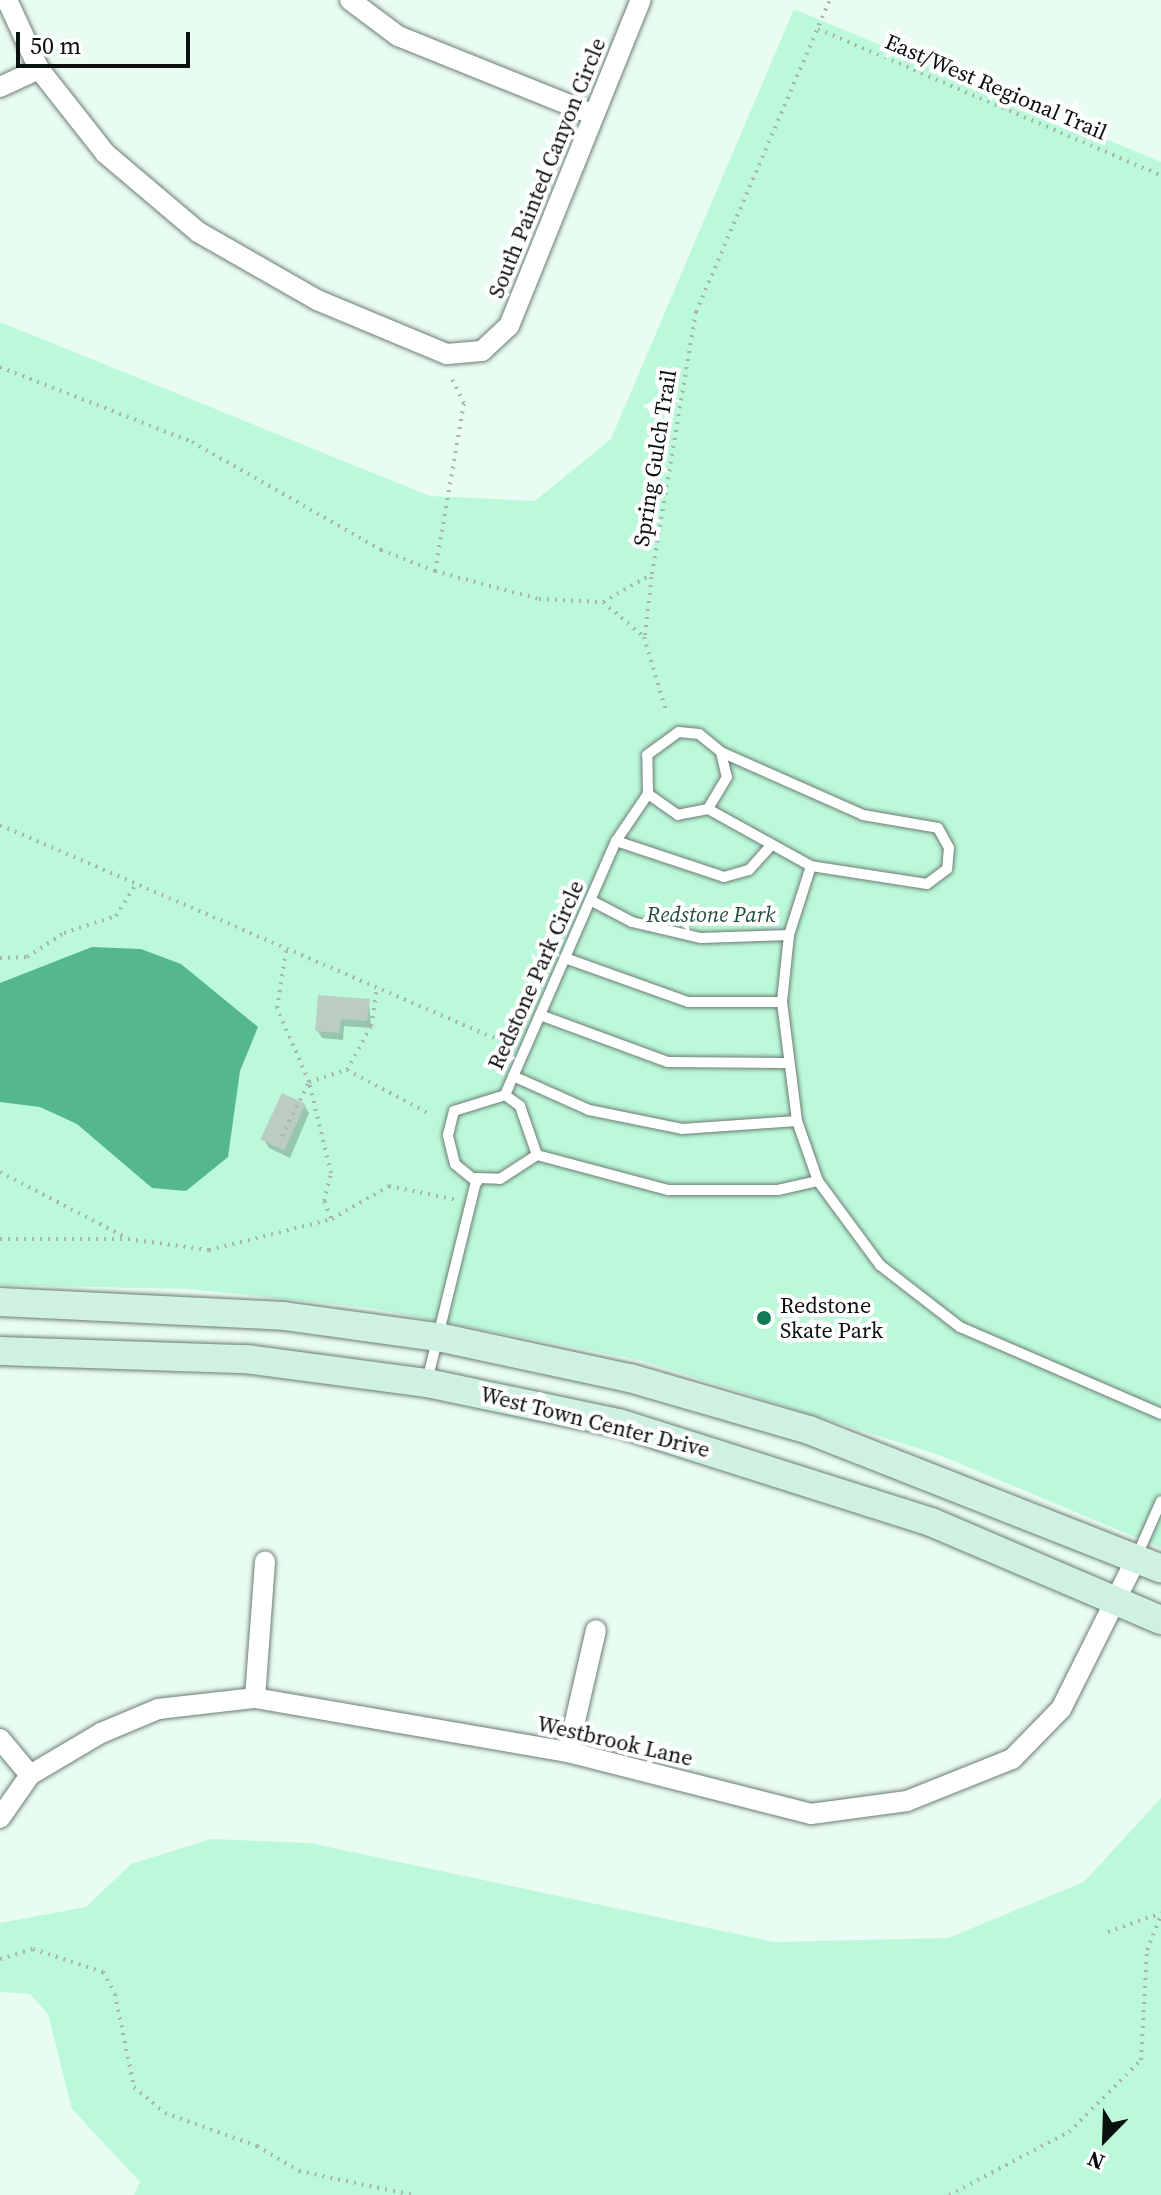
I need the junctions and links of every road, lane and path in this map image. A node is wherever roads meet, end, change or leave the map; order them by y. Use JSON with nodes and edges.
{"nodes":[{"id":1,"x":7,"y":0,"type":"edge"},
{"id":2,"x":350,"y":0,"type":"edge"},
{"id":3,"x":641,"y":0,"type":"edge"},
{"id":4,"x":830,"y":0,"type":"edge"},
{"id":5,"x":818,"y":29,"type":"junction"},
{"id":6,"x":39,"y":69,"type":"junction"},
{"id":7,"x":0,"y":87,"type":"edge"},
{"id":8,"x":592,"y":114,"type":"junction"},
{"id":9,"x":1161,"y":175,"type":"edge"},
{"id":10,"x":447,"y":354,"type":"junction"},
{"id":11,"x":0,"y":367,"type":"edge"},
{"id":12,"x":435,"y":571,"type":"junction"},
{"id":13,"x":652,"y":574,"type":"junction"},
{"id":14,"x":603,"y":602,"type":"junction"},
{"id":15,"x":644,"y":637,"type":"junction"},
{"id":16,"x":666,"y":711,"type":"dead end"},
{"id":17,"x":721,"y":752,"type":"junction"},
{"id":18,"x":648,"y":794,"type":"junction"},
{"id":19,"x":708,"y":809,"type":"junction"},
{"id":20,"x":0,"y":825,"type":"edge"},
{"id":21,"x":616,"y":841,"type":"junction"},
{"id":22,"x":770,"y":847,"type":"junction"},
{"id":23,"x":811,"y":866,"type":"junction"},
{"id":24,"x":137,"y":883,"type":"junction"},
{"id":25,"x":590,"y":900,"type":"junction"},
{"id":26,"x":789,"y":935,"type":"junction"},
{"id":27,"x":286,"y":951,"type":"junction"},
{"id":28,"x":0,"y":958,"type":"edge"},
{"id":29,"x":565,"y":958,"type":"junction"},
{"id":30,"x":377,"y":988,"type":"junction"},
{"id":31,"x":782,"y":1002,"type":"junction"},
{"id":32,"x":540,"y":1015,"type":"junction"},
{"id":33,"x":508,"y":1044,"type":"dead end"},
{"id":34,"x":785,"y":1063,"type":"junction"},
{"id":35,"x":347,"y":1070,"type":"junction"},
{"id":36,"x":513,"y":1076,"type":"junction"},
{"id":37,"x":309,"y":1082,"type":"junction"},
{"id":38,"x":505,"y":1095,"type":"junction"},
{"id":39,"x":432,"y":1115,"type":"dead end"},
{"id":40,"x":797,"y":1121,"type":"junction"},
{"id":41,"x":282,"y":1136,"type":"dead end"},
{"id":42,"x":537,"y":1155,"type":"junction"},
{"id":43,"x":0,"y":1172,"type":"edge"},
{"id":44,"x":818,"y":1181,"type":"junction"},
{"id":45,"x":477,"y":1182,"type":"junction"},
{"id":46,"x":472,"y":1206,"type":"junction"},
{"id":47,"x":332,"y":1219,"type":"junction"},
{"id":48,"x":0,"y":1239,"type":"edge"},
{"id":49,"x":128,"y":1239,"type":"junction"},
{"id":50,"x":0,"y":1302,"type":"edge"},
{"id":51,"x":438,"y":1337,"type":"junction"},
{"id":52,"x":0,"y":1351,"type":"edge"},
{"id":53,"x":427,"y":1383,"type":"junction"},
{"id":54,"x":1161,"y":1414,"type":"edge"},
{"id":55,"x":1161,"y":1501,"type":"edge"},
{"id":56,"x":265,"y":1561,"type":"dead end"},
{"id":57,"x":1149,"y":1564,"type":"edge"},
{"id":58,"x":1117,"y":1602,"type":"junction"},
{"id":59,"x":1161,"y":1620,"type":"edge"},
{"id":60,"x":596,"y":1630,"type":"dead end"},
{"id":61,"x":255,"y":1698,"type":"junction"},
{"id":62,"x":0,"y":1739,"type":"edge"},
{"id":63,"x":568,"y":1752,"type":"junction"},
{"id":64,"x":30,"y":1775,"type":"junction"},
{"id":65,"x":0,"y":1818,"type":"edge"},
{"id":66,"x":1161,"y":1914,"type":"edge"},
{"id":67,"x":1108,"y":1932,"type":"dead end"},
{"id":68,"x":0,"y":1959,"type":"edge"},
{"id":69,"x":413,"y":2195,"type":"edge"},
{"id":70,"x":949,"y":2195,"type":"edge"}],
"edges":[{"from":1,"to":6,"type":"street"},
{"from":2,"to":8,"type":"street"},
{"from":3,"to":8,"type":"street","name":"South Painted Canyon Circle"},
{"from":4,"to":5,"type":"path","name":"Spring Gulch Trail"},
{"from":5,"to":9,"type":"path","name":"East/West Regional Trail"},
{"from":5,"to":13,"type":"path","name":"Spring Gulch Trail"},
{"from":6,"to":7,"type":"street"},
{"from":6,"to":10,"type":"street"},
{"from":8,"to":10,"type":"street","name":"South Painted Canyon Circle"},
{"from":10,"to":12,"type":"path"},
{"from":11,"to":12,"type":"path"},
{"from":12,"to":14,"type":"path"},
{"from":13,"to":14,"type":"path","name":"Spring Gulch Trail"},
{"from":13,"to":15,"type":"path"},
{"from":14,"to":15,"type":"path"},
{"from":15,"to":16,"type":"path"},
{"from":17,"to":18,"type":"lane"},
{"from":17,"to":19,"type":"lane"},
{"from":17,"to":23,"type":"lane"},
{"from":18,"to":19,"type":"lane"},
{"from":18,"to":21,"type":"lane","name":"Redstone Park Circle"},
{"from":19,"to":22,"type":"lane"},
{"from":20,"to":24,"type":"path"},
{"from":21,"to":22,"type":"lane"},
{"from":21,"to":25,"type":"lane","name":"Redstone Park Circle"},
{"from":22,"to":23,"type":"lane"},
{"from":23,"to":26,"type":"lane"},
{"from":24,"to":27,"type":"path"},
{"from":24,"to":28,"type":"path"},
{"from":25,"to":26,"type":"lane"},
{"from":25,"to":29,"type":"lane","name":"Redstone Park Circle"},
{"from":26,"to":31,"type":"lane"},
{"from":27,"to":30,"type":"path"},
{"from":27,"to":37,"type":"path"},
{"from":29,"to":31,"type":"lane"},
{"from":29,"to":32,"type":"lane","name":"Redstone Park Circle"},
{"from":30,"to":33,"type":"path"},
{"from":30,"to":35,"type":"path"},
{"from":31,"to":34,"type":"lane"},
{"from":32,"to":34,"type":"lane"},
{"from":32,"to":36,"type":"lane","name":"Redstone Park Circle"},
{"from":34,"to":40,"type":"lane"},
{"from":35,"to":37,"type":"path"},
{"from":35,"to":39,"type":"path"},
{"from":36,"to":38,"type":"lane","name":"Redstone Park Circle"},
{"from":36,"to":40,"type":"lane"},
{"from":37,"to":41,"type":"path"},
{"from":37,"to":47,"type":"path"},
{"from":38,"to":42,"type":"lane"},
{"from":38,"to":45,"type":"lane","name":"Redstone Park Circle"},
{"from":40,"to":44,"type":"lane"},
{"from":42,"to":44,"type":"lane"},
{"from":42,"to":45,"type":"lane"},
{"from":43,"to":49,"type":"path"},
{"from":44,"to":54,"type":"lane"},
{"from":45,"to":46,"type":"lane"},
{"from":46,"to":47,"type":"path"},
{"from":46,"to":51,"type":"lane"},
{"from":47,"to":49,"type":"path"},
{"from":48,"to":49,"type":"path"},
{"from":50,"to":51,"type":"street","name":"West Town Center Drive"},
{"from":51,"to":53,"type":"lane"},
{"from":51,"to":57,"type":"street","name":"West Town Center Drive"},
{"from":52,"to":53,"type":"street","name":"West Town Center Drive"},
{"from":53,"to":58,"type":"street","name":"West Town Center Drive"},
{"from":55,"to":57,"type":"lane"},
{"from":56,"to":61,"type":"street"},
{"from":57,"to":58,"type":"street","name":"Westbrook Lane"},
{"from":58,"to":59,"type":"street","name":"West Town Center Drive"},
{"from":58,"to":63,"type":"street","name":"Westbrook Lane"},
{"from":60,"to":63,"type":"street"},
{"from":61,"to":63,"type":"street","name":"Westbrook Lane"},
{"from":61,"to":64,"type":"street","name":"Westbrook Lane"},
{"from":62,"to":64,"type":"street"},
{"from":64,"to":65,"type":"street","name":"Westbrook Lane"},
{"from":66,"to":67,"type":"path"},
{"from":66,"to":70,"type":"path"},
{"from":68,"to":69,"type":"path"}]}
